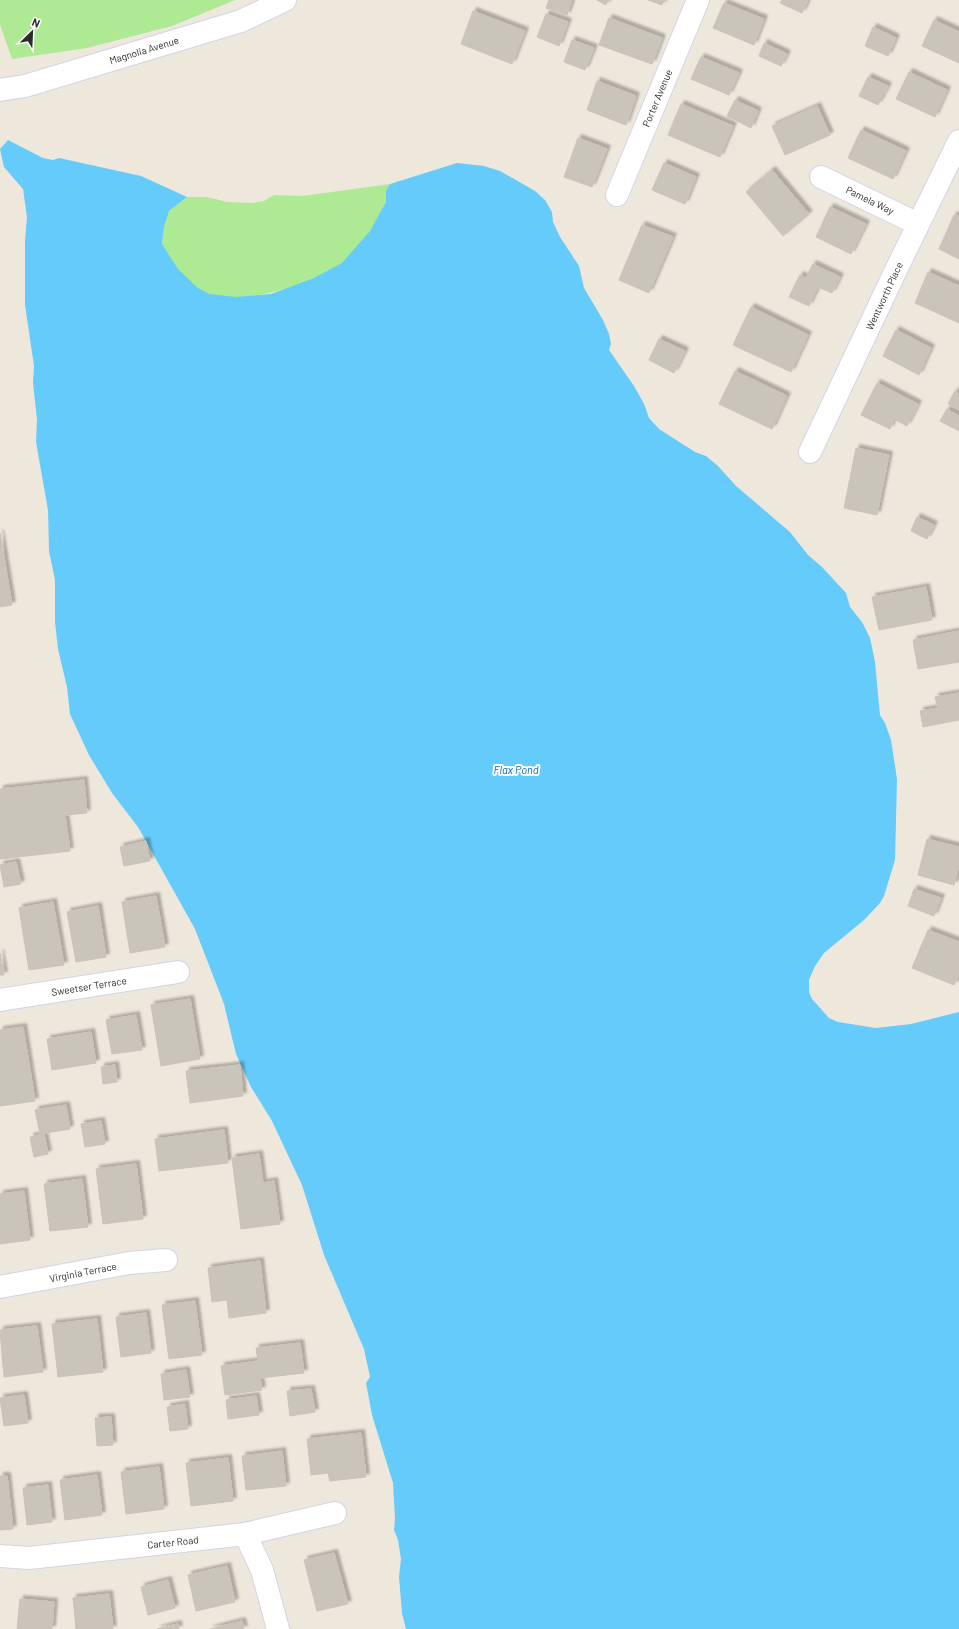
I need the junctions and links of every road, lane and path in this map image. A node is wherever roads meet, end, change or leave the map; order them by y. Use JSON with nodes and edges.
{"nodes":[{"id":1,"x":285,"y":0,"type":"edge"},
{"id":2,"x":698,"y":0,"type":"edge"},
{"id":3,"x":0,"y":90,"type":"edge"},
{"id":4,"x":959,"y":141,"type":"edge"},
{"id":5,"x":821,"y":177,"type":"dead end"},
{"id":6,"x":617,"y":195,"type":"dead end"},
{"id":7,"x":918,"y":224,"type":"junction"},
{"id":8,"x":810,"y":452,"type":"dead end"},
{"id":9,"x":178,"y":972,"type":"dead end"},
{"id":10,"x":0,"y":1000,"type":"edge"},
{"id":11,"x":166,"y":1260,"type":"dead end"},
{"id":12,"x":0,"y":1288,"type":"edge"},
{"id":13,"x":335,"y":1513,"type":"dead end"},
{"id":14,"x":246,"y":1534,"type":"junction"},
{"id":15,"x":0,"y":1556,"type":"edge"},
{"id":16,"x":278,"y":1629,"type":"edge"}],
"edges":[{"from":1,"to":3,"type":"street","name":"Magnolia Avenue"},
{"from":2,"to":6,"type":"street","name":"Porter Avenue"},
{"from":4,"to":7,"type":"street","name":"Wentworth Place"},
{"from":5,"to":7,"type":"street","name":"Pamela Way"},
{"from":7,"to":8,"type":"street","name":"Wentworth Place"},
{"from":9,"to":10,"type":"street","name":"Sweetser Terrace"},
{"from":11,"to":12,"type":"street","name":"Virginia Terrace"},
{"from":13,"to":14,"type":"street","name":"Carter Road"},
{"from":14,"to":15,"type":"street","name":"Carter Road"},
{"from":14,"to":16,"type":"street"}]}
